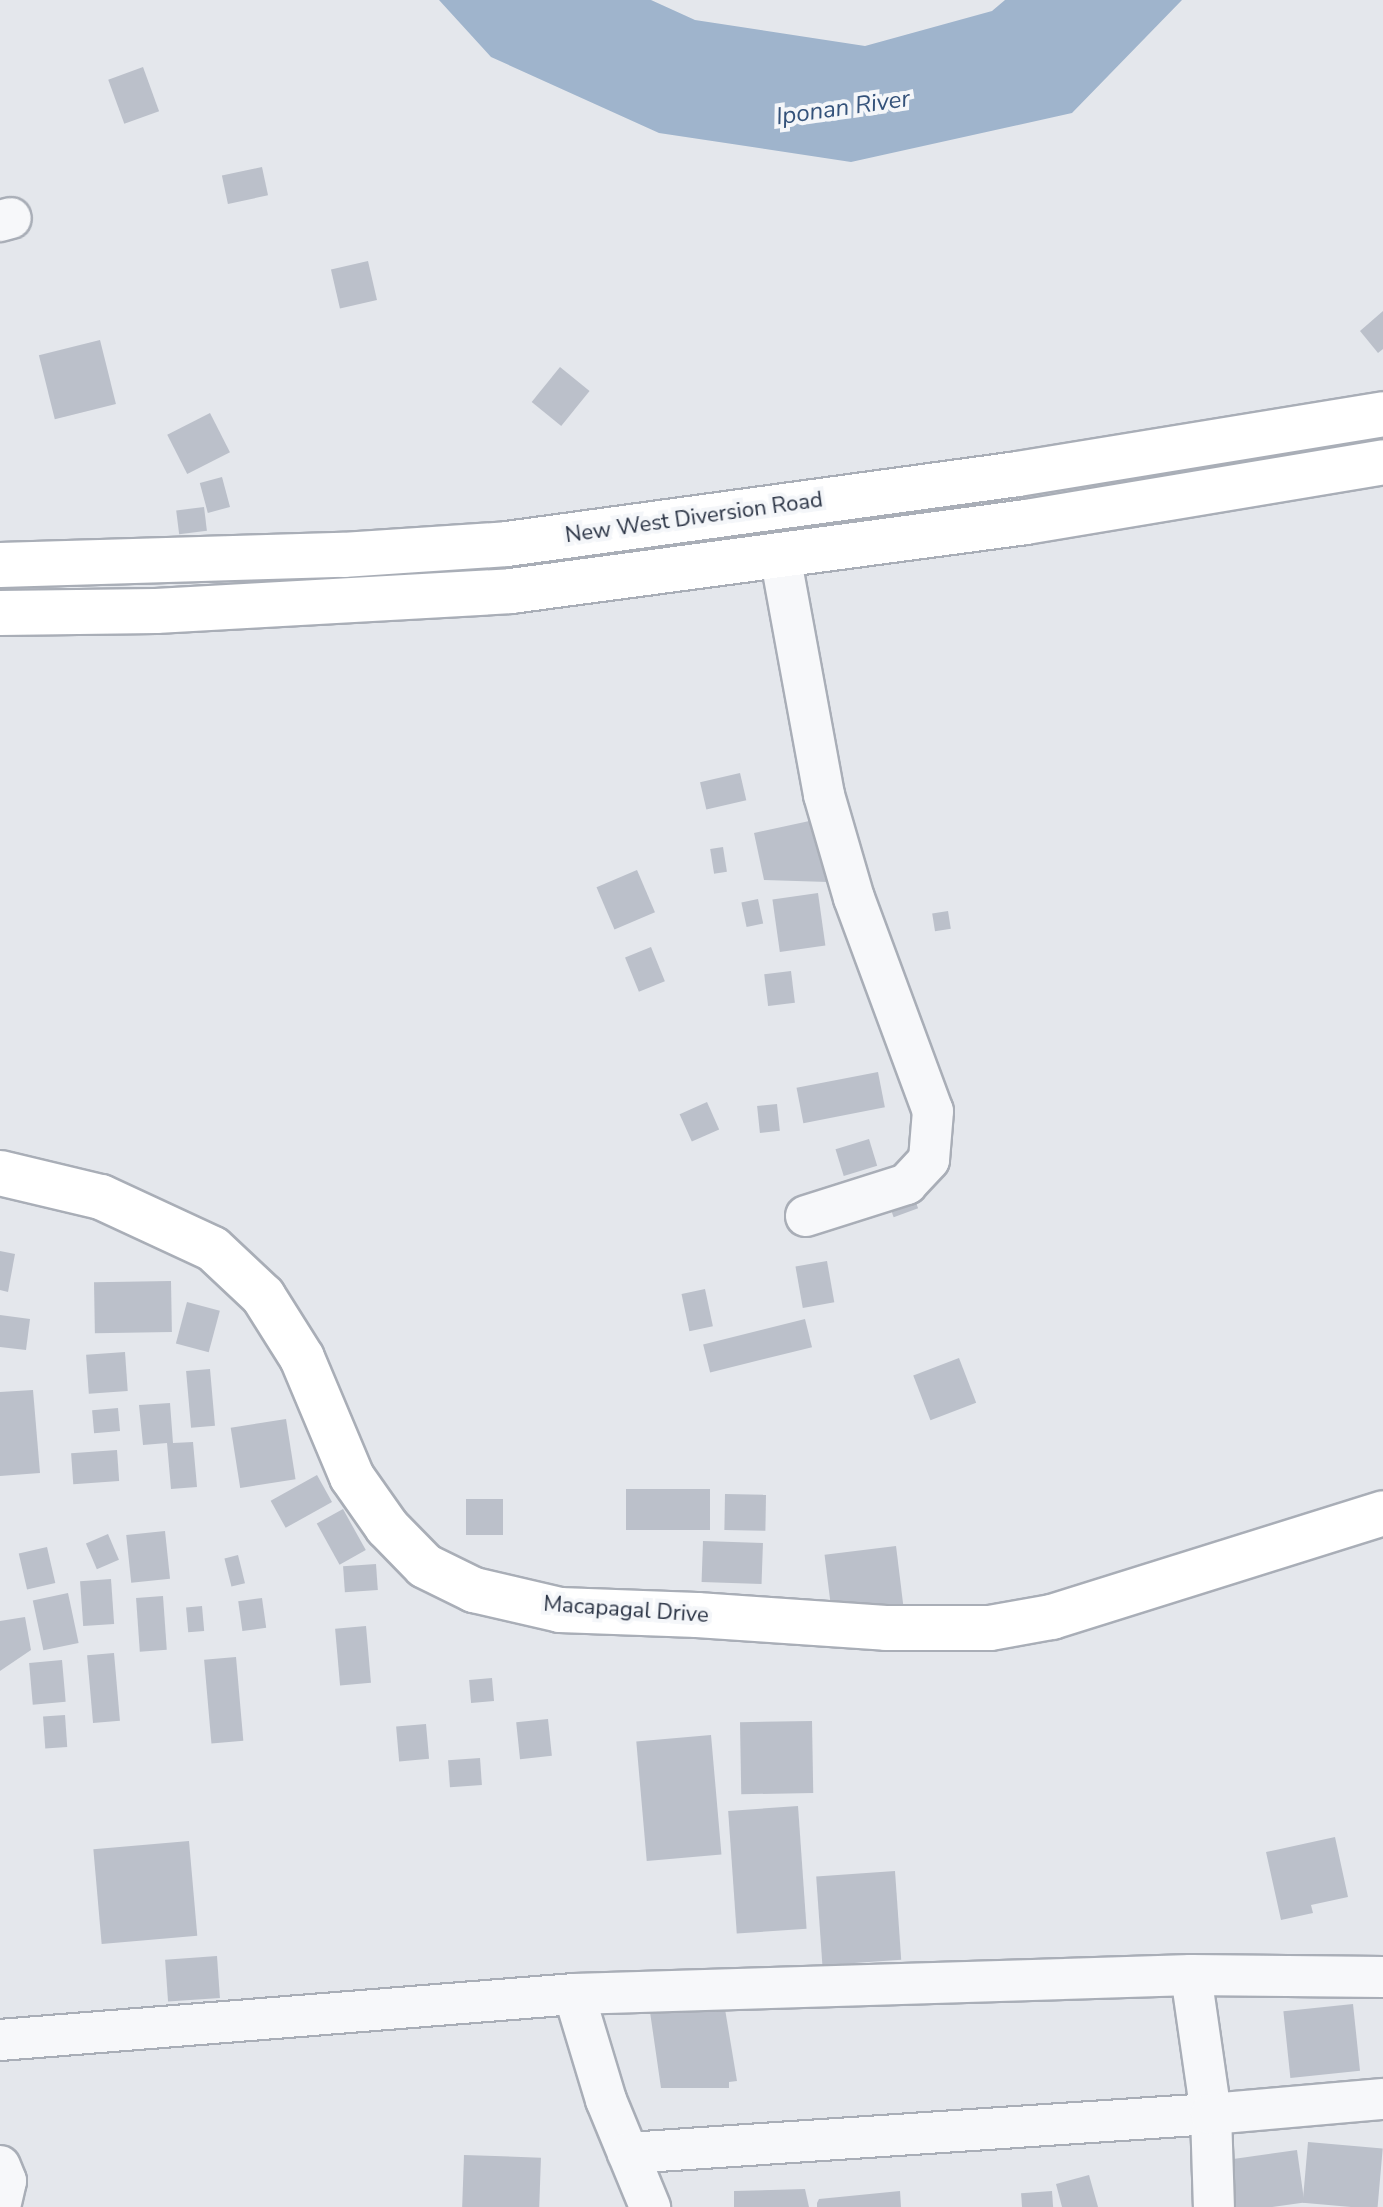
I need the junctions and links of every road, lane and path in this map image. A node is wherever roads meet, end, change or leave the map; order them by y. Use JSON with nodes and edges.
{"nodes":[{"id":1,"x":1383,"y":414,"type":"edge"},
{"id":2,"x":1383,"y":462,"type":"edge"},
{"id":3,"x":780,"y":555,"type":"junction"},
{"id":4,"x":0,"y":565,"type":"edge"},
{"id":5,"x":0,"y":613,"type":"edge"},
{"id":6,"x":0,"y":1173,"type":"edge"},
{"id":7,"x":806,"y":1216,"type":"dead end"},
{"id":8,"x":1383,"y":1513,"type":"edge"},
{"id":9,"x":1191,"y":1975,"type":"junction"},
{"id":10,"x":1383,"y":1977,"type":"edge"},
{"id":11,"x":574,"y":1994,"type":"junction"},
{"id":12,"x":0,"y":2040,"type":"edge"},
{"id":13,"x":1383,"y":2099,"type":"edge"},
{"id":14,"x":1211,"y":2114,"type":"junction"},
{"id":15,"x":628,"y":2153,"type":"junction"},
{"id":16,"x":0,"y":2166,"type":"edge"},
{"id":17,"x":0,"y":2207,"type":"edge"},
{"id":18,"x":650,"y":2207,"type":"edge"},
{"id":19,"x":1214,"y":2207,"type":"edge"}],
"edges":[{"from":1,"to":4,"type":"street","name":"New West Diversion Road"},
{"from":2,"to":3,"type":"street"},
{"from":3,"to":5,"type":"street"},
{"from":3,"to":7,"type":"street"},
{"from":6,"to":8,"type":"street","name":"Macapagal Drive"},
{"from":9,"to":10,"type":"street"},
{"from":9,"to":11,"type":"street"},
{"from":9,"to":14,"type":"street"},
{"from":11,"to":12,"type":"street"},
{"from":11,"to":15,"type":"street"},
{"from":13,"to":14,"type":"street"},
{"from":14,"to":15,"type":"street"},
{"from":14,"to":19,"type":"street"},
{"from":15,"to":18,"type":"street"},
{"from":16,"to":17,"type":"street"}]}
